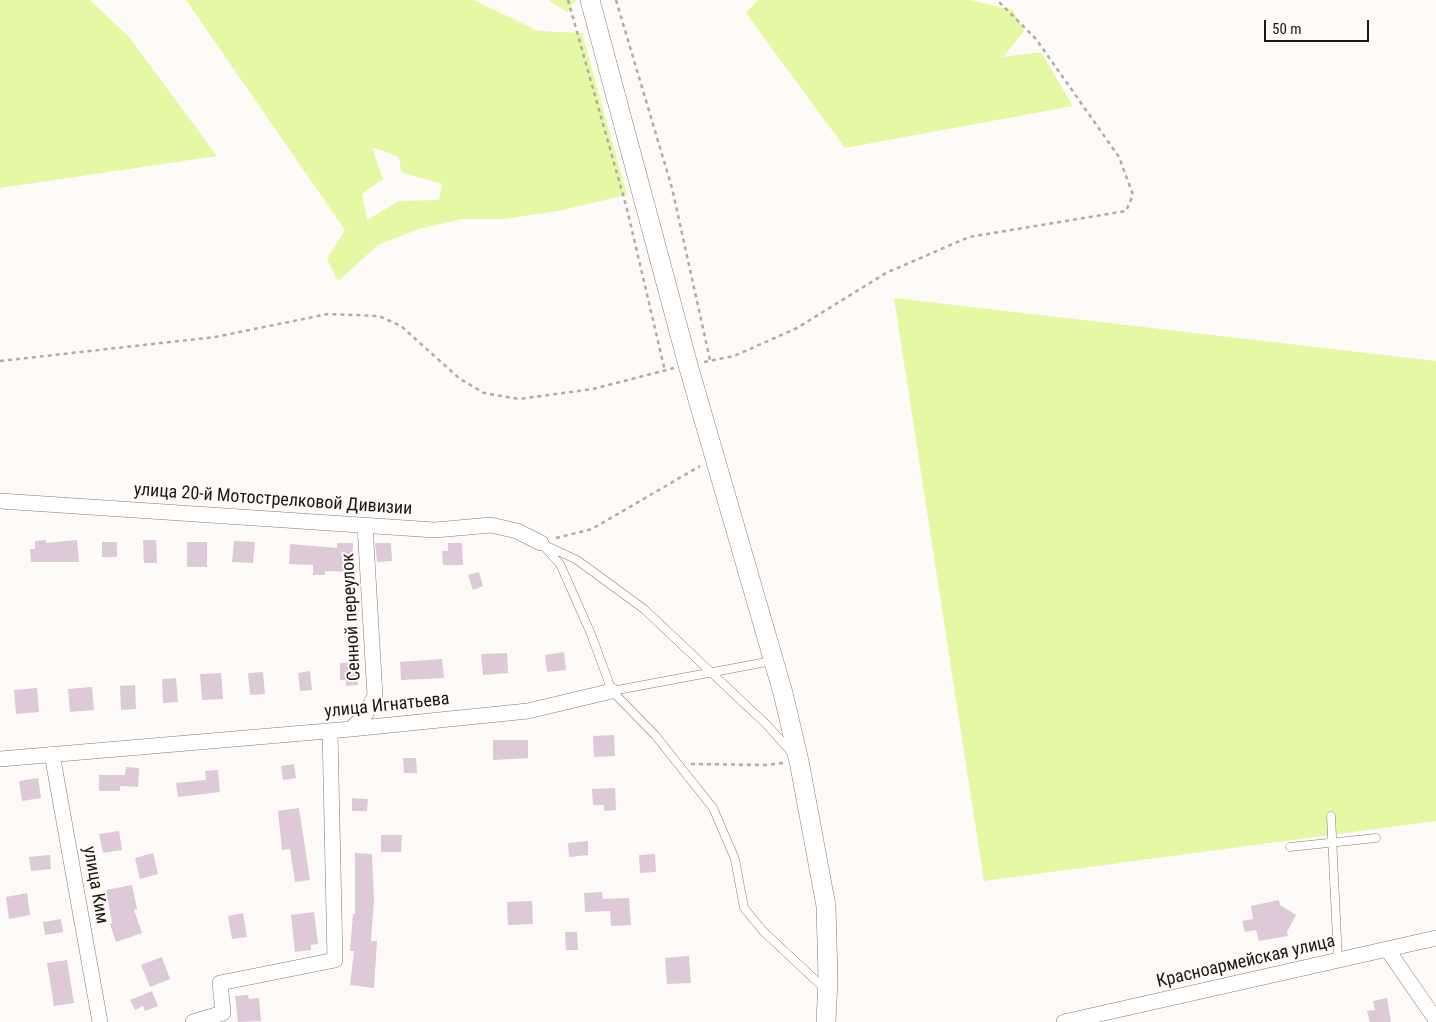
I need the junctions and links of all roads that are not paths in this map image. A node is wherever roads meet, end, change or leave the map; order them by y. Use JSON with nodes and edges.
{"nodes":[{"id":1,"x":590,"y":0,"type":"edge"},
{"id":2,"x":0,"y":501,"type":"edge"},
{"id":3,"x":365,"y":525,"type":"junction"},
{"id":4,"x":540,"y":543,"type":"junction"},
{"id":5,"x":774,"y":661,"type":"junction"},
{"id":6,"x":711,"y":672,"type":"junction"},
{"id":7,"x":612,"y":691,"type":"junction"},
{"id":8,"x":351,"y":729,"type":"junction"},
{"id":9,"x":330,"y":731,"type":"junction"},
{"id":10,"x":52,"y":754,"type":"junction"},
{"id":11,"x":0,"y":759,"type":"edge"},
{"id":12,"x":799,"y":761,"type":"junction"},
{"id":13,"x":1331,"y":816,"type":"dead end"},
{"id":14,"x":1376,"y":838,"type":"dead end"},
{"id":15,"x":1332,"y":843,"type":"junction"},
{"id":16,"x":1290,"y":847,"type":"dead end"},
{"id":17,"x":1436,"y":938,"type":"edge"},
{"id":18,"x":1387,"y":949,"type":"junction"},
{"id":19,"x":1338,"y":960,"type":"junction"},
{"id":20,"x":827,"y":992,"type":"junction"},
{"id":21,"x":1436,"y":1020,"type":"edge"},
{"id":22,"x":100,"y":1022,"type":"edge"},
{"id":23,"x":193,"y":1022,"type":"edge"},
{"id":24,"x":826,"y":1022,"type":"edge"},
{"id":25,"x":1064,"y":1022,"type":"edge"}],
"edges":[{"from":1,"to":5,"type":"street"},
{"from":2,"to":3,"type":"street","name":"улица 20-й Мотострелковой Дивизии"},
{"from":3,"to":4,"type":"street","name":"улица 20-й Мотострелковой Дивизии"},
{"from":3,"to":8,"type":"street","name":"Сенной переулок"},
{"from":4,"to":6,"type":"lane"},
{"from":4,"to":7,"type":"lane"},
{"from":5,"to":6,"type":"lane","name":"улица Игнатьева"},
{"from":5,"to":12,"type":"street"},
{"from":6,"to":7,"type":"lane","name":"улица Игнатьева"},
{"from":6,"to":12,"type":"lane"},
{"from":7,"to":8,"type":"street","name":"улица Игнатьева"},
{"from":7,"to":20,"type":"lane"},
{"from":8,"to":9,"type":"street","name":"улица Игнатьева"},
{"from":9,"to":10,"type":"street","name":"улица Игнатьева"},
{"from":9,"to":23,"type":"street"},
{"from":10,"to":11,"type":"street","name":"улица Игнатьева"},
{"from":10,"to":22,"type":"street","name":"улица Ким"},
{"from":12,"to":20,"type":"street"},
{"from":13,"to":15,"type":"lane"},
{"from":14,"to":15,"type":"lane"},
{"from":15,"to":16,"type":"lane"},
{"from":15,"to":19,"type":"lane"},
{"from":17,"to":18,"type":"street","name":"Красноармейская улица"},
{"from":18,"to":19,"type":"street","name":"Красноармейская улица"},
{"from":18,"to":21,"type":"street"},
{"from":19,"to":25,"type":"street","name":"Красноармейская улица"},
{"from":20,"to":24,"type":"street"}]}
